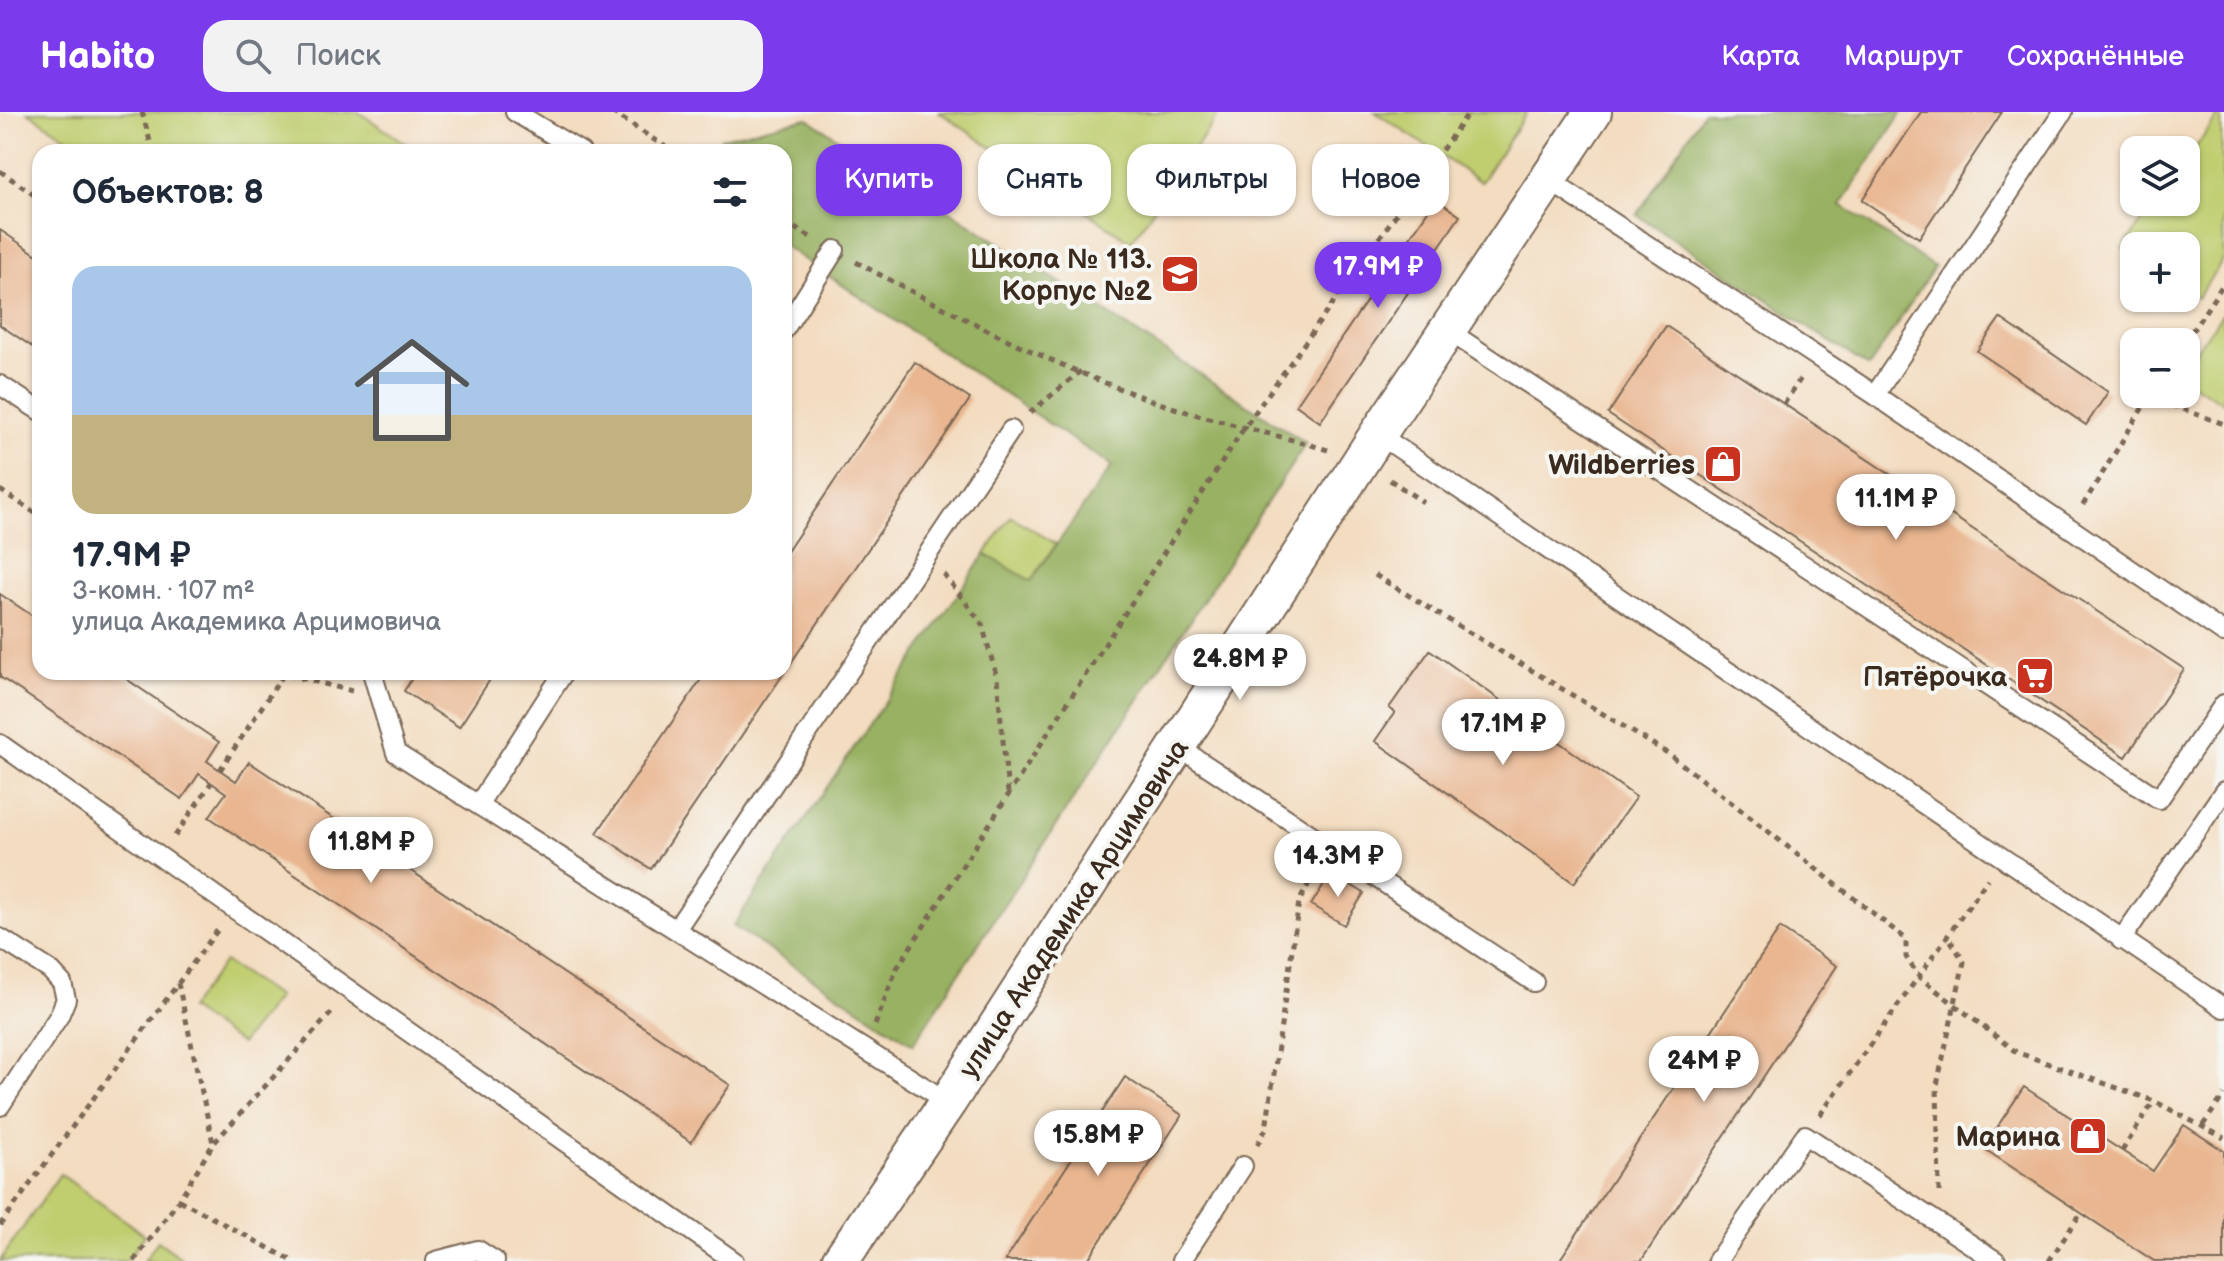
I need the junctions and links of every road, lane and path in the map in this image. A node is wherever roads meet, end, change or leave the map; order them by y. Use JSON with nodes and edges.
{"nodes":[{"id":1,"x":142,"y":112,"type":"edge"},
{"id":2,"x":515,"y":112,"type":"edge"},
{"id":3,"x":612,"y":112,"type":"edge"},
{"id":4,"x":1469,"y":112,"type":"edge"},
{"id":5,"x":1593,"y":112,"type":"edge"},
{"id":6,"x":2063,"y":112,"type":"edge"},
{"id":7,"x":151,"y":144,"type":"edge"},
{"id":8,"x":568,"y":144,"type":"edge"},
{"id":9,"x":661,"y":144,"type":"edge"},
{"id":10,"x":0,"y":171,"type":"edge"},
{"id":11,"x":1547,"y":179,"type":"junction"},
{"id":12,"x":32,"y":193,"type":"edge"},
{"id":13,"x":792,"y":226,"type":"edge"},
{"id":14,"x":835,"y":250,"type":"junction"},
{"id":15,"x":2224,"y":283,"type":"edge"},
{"id":16,"x":792,"y":317,"type":"edge"},
{"id":17,"x":2194,"y":328,"type":"edge"},
{"id":18,"x":1447,"y":330,"type":"junction"},
{"id":19,"x":1082,"y":370,"type":"junction"},
{"id":20,"x":0,"y":385,"type":"edge"},
{"id":21,"x":1875,"y":395,"type":"junction"},
{"id":22,"x":32,"y":406,"type":"edge"},
{"id":23,"x":2142,"y":408,"type":"edge"},
{"id":24,"x":2183,"y":408,"type":"edge"},
{"id":25,"x":2224,"y":424,"type":"edge"},
{"id":26,"x":1244,"y":428,"type":"junction"},
{"id":27,"x":1011,"y":430,"type":"joint"},
{"id":28,"x":1369,"y":447,"type":"junction"},
{"id":29,"x":0,"y":490,"type":"edge"},
{"id":30,"x":1423,"y":502,"type":"dead end"},
{"id":31,"x":32,"y":511,"type":"edge"},
{"id":32,"x":2070,"y":526,"type":"junction"},
{"id":33,"x":1375,"y":575,"type":"dead end"},
{"id":34,"x":898,"y":598,"type":"junction"},
{"id":35,"x":2224,"y":633,"type":"edge"},
{"id":36,"x":278,"y":680,"type":"edge"},
{"id":37,"x":309,"y":680,"type":"edge"},
{"id":38,"x":374,"y":680,"type":"edge"},
{"id":39,"x":559,"y":680,"type":"edge"},
{"id":40,"x":380,"y":698,"type":"junction"},
{"id":41,"x":2224,"y":704,"type":"edge"},
{"id":42,"x":0,"y":744,"type":"edge"},
{"id":43,"x":1177,"y":746,"type":"junction"},
{"id":44,"x":220,"y":770,"type":"dead end"},
{"id":45,"x":211,"y":783,"type":"dead end"},
{"id":46,"x":2224,"y":791,"type":"edge"},
{"id":47,"x":1008,"y":794,"type":"junction"},
{"id":48,"x":478,"y":805,"type":"junction"},
{"id":49,"x":1329,"y":846,"type":"junction"},
{"id":50,"x":161,"y":857,"type":"junction"},
{"id":51,"x":2002,"y":859,"type":"junction"},
{"id":52,"x":234,"y":908,"type":"junction"},
{"id":53,"x":677,"y":928,"type":"junction"},
{"id":54,"x":1948,"y":936,"type":"junction"},
{"id":55,"x":0,"y":938,"type":"edge"},
{"id":56,"x":2121,"y":940,"type":"junction"},
{"id":57,"x":1919,"y":977,"type":"junction"},
{"id":58,"x":1534,"y":982,"type":"dead end"},
{"id":59,"x":178,"y":983,"type":"junction"},
{"id":60,"x":352,"y":990,"type":"junction"},
{"id":61,"x":1955,"y":1001,"type":"junction"},
{"id":62,"x":2224,"y":1008,"type":"edge"},
{"id":63,"x":866,"y":1049,"type":"junction"},
{"id":64,"x":2224,"y":1095,"type":"edge"},
{"id":65,"x":2154,"y":1101,"type":"junction"},
{"id":66,"x":948,"y":1102,"type":"junction"},
{"id":67,"x":0,"y":1106,"type":"edge"},
{"id":68,"x":2203,"y":1125,"type":"junction"},
{"id":69,"x":1805,"y":1135,"type":"junction"},
{"id":70,"x":2224,"y":1138,"type":"edge"},
{"id":71,"x":213,"y":1144,"type":"junction"},
{"id":72,"x":2122,"y":1151,"type":"dead end"},
{"id":73,"x":1243,"y":1166,"type":"joint"},
{"id":74,"x":179,"y":1200,"type":"junction"},
{"id":75,"x":2081,"y":1213,"type":"dead end"},
{"id":76,"x":1940,"y":1224,"type":"junction"},
{"id":77,"x":0,"y":1225,"type":"edge"},
{"id":78,"x":134,"y":1261,"type":"edge"},
{"id":79,"x":293,"y":1261,"type":"edge"},
{"id":80,"x":436,"y":1261,"type":"edge"},
{"id":81,"x":495,"y":1261,"type":"edge"},
{"id":82,"x":734,"y":1261,"type":"edge"},
{"id":83,"x":840,"y":1261,"type":"edge"},
{"id":84,"x":1181,"y":1261,"type":"edge"},
{"id":85,"x":1717,"y":1261,"type":"edge"},
{"id":86,"x":1996,"y":1261,"type":"edge"},
{"id":87,"x":2049,"y":1261,"type":"edge"}],
"edges":[{"from":1,"to":7,"type":"path"},
{"from":2,"to":8,"type":"lane"},
{"from":3,"to":9,"type":"path"},
{"from":4,"to":26,"type":"path"},
{"from":5,"to":11,"type":"street","name":"улица Академика Арцимовича"},
{"from":6,"to":21,"type":"lane"},
{"from":10,"to":12,"type":"path"},
{"from":11,"to":18,"type":"street","name":"улица Академика Арцимовича"},
{"from":11,"to":21,"type":"lane"},
{"from":13,"to":14,"type":"path"},
{"from":14,"to":16,"type":"lane"},
{"from":14,"to":19,"type":"path"},
{"from":15,"to":17,"type":"path"},
{"from":18,"to":28,"type":"street","name":"улица Академика Арцимовича"},
{"from":18,"to":41,"type":"lane"},
{"from":19,"to":26,"type":"path"},
{"from":19,"to":27,"type":"path"},
{"from":20,"to":22,"type":"lane"},
{"from":21,"to":32,"type":"lane"},
{"from":23,"to":32,"type":"path"},
{"from":24,"to":25,"type":"path"},
{"from":26,"to":28,"type":"path"},
{"from":26,"to":47,"type":"path"},
{"from":27,"to":34,"type":"lane"},
{"from":28,"to":30,"type":"path"},
{"from":28,"to":43,"type":"street","name":"улица Академика Арцимовича"},
{"from":28,"to":51,"type":"lane"},
{"from":29,"to":31,"type":"path"},
{"from":32,"to":35,"type":"lane"},
{"from":33,"to":57,"type":"path"},
{"from":34,"to":47,"type":"path"},
{"from":34,"to":53,"type":"lane"},
{"from":36,"to":44,"type":"path"},
{"from":37,"to":40,"type":"path"},
{"from":38,"to":40,"type":"lane"},
{"from":39,"to":48,"type":"lane"},
{"from":40,"to":48,"type":"lane"},
{"from":42,"to":50,"type":"lane"},
{"from":43,"to":49,"type":"lane"},
{"from":43,"to":66,"type":"street","name":"улица Академика Арцимовича"},
{"from":45,"to":50,"type":"path"},
{"from":46,"to":56,"type":"lane"},
{"from":47,"to":63,"type":"path"},
{"from":48,"to":53,"type":"lane"},
{"from":49,"to":58,"type":"lane"},
{"from":49,"to":73,"type":"path"},
{"from":50,"to":52,"type":"lane"},
{"from":51,"to":54,"type":"path"},
{"from":51,"to":56,"type":"lane"},
{"from":52,"to":59,"type":"path"},
{"from":52,"to":60,"type":"lane"},
{"from":53,"to":63,"type":"lane"},
{"from":54,"to":57,"type":"path"},
{"from":54,"to":61,"type":"path"},
{"from":55,"to":67,"type":"lane"},
{"from":56,"to":62,"type":"lane"},
{"from":57,"to":61,"type":"path"},
{"from":57,"to":69,"type":"path"},
{"from":59,"to":71,"type":"path"},
{"from":59,"to":77,"type":"path"},
{"from":60,"to":71,"type":"path"},
{"from":60,"to":82,"type":"lane"},
{"from":61,"to":65,"type":"path"},
{"from":61,"to":76,"type":"path"},
{"from":63,"to":66,"type":"lane"},
{"from":64,"to":68,"type":"path"},
{"from":65,"to":68,"type":"path"},
{"from":65,"to":72,"type":"path"},
{"from":66,"to":83,"type":"street","name":"улица Академика Арцимовича"},
{"from":68,"to":70,"type":"path"},
{"from":69,"to":76,"type":"lane"},
{"from":69,"to":85,"type":"lane"},
{"from":71,"to":74,"type":"path"},
{"from":73,"to":84,"type":"lane"},
{"from":74,"to":78,"type":"path"},
{"from":74,"to":79,"type":"path"},
{"from":75,"to":87,"type":"path"},
{"from":76,"to":86,"type":"lane"},
{"from":80,"to":81,"type":"lane"}]}
